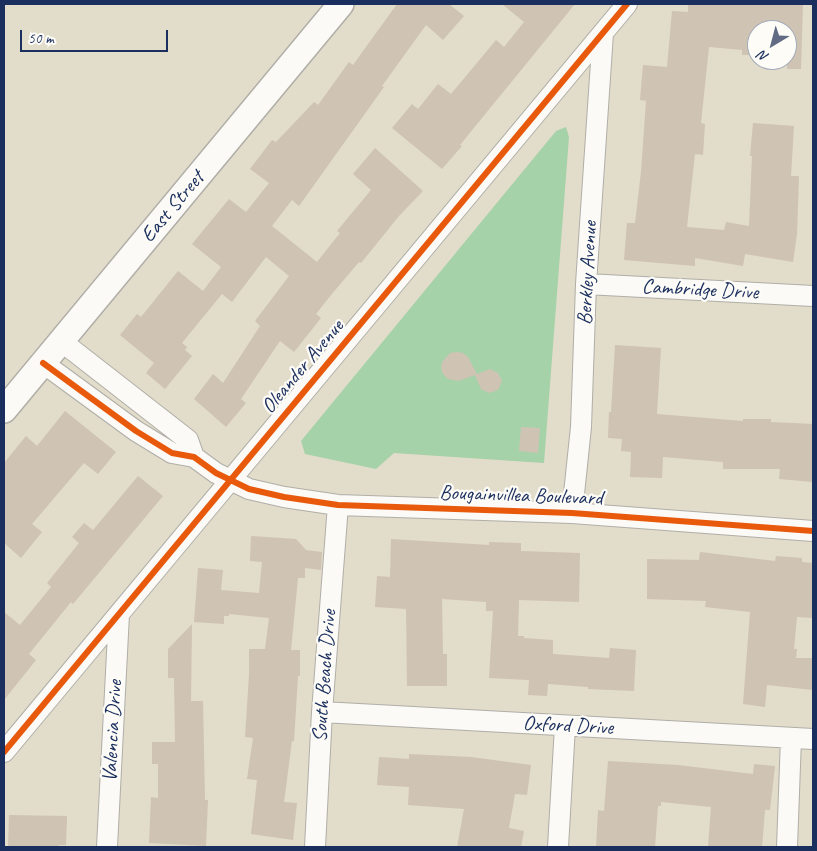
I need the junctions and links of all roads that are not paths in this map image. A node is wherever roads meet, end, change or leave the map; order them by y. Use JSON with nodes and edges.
{"nodes":[{"id":1,"x":341,"y":4,"type":"edge"},
{"id":2,"x":627,"y":4,"type":"edge"},
{"id":3,"x":603,"y":33,"type":"junction"},
{"id":4,"x":586,"y":284,"type":"junction"},
{"id":5,"x":813,"y":296,"type":"edge"},
{"id":6,"x":61,"y":341,"type":"junction"},
{"id":7,"x":43,"y":363,"type":"junction"},
{"id":8,"x":4,"y":410,"type":"edge"},
{"id":9,"x":194,"y":457,"type":"junction"},
{"id":10,"x":230,"y":480,"type":"junction"},
{"id":11,"x":338,"y":505,"type":"junction"},
{"id":12,"x":572,"y":513,"type":"junction"},
{"id":13,"x":813,"y":531,"type":"edge"},
{"id":14,"x":119,"y":614,"type":"junction"},
{"id":15,"x":322,"y":712,"type":"junction"},
{"id":16,"x":565,"y":726,"type":"junction"},
{"id":17,"x":792,"y":738,"type":"junction"},
{"id":18,"x":813,"y":740,"type":"edge"},
{"id":19,"x":4,"y":752,"type":"edge"},
{"id":20,"x":107,"y":847,"type":"edge"},
{"id":21,"x":315,"y":847,"type":"edge"},
{"id":22,"x":558,"y":847,"type":"edge"},
{"id":23,"x":787,"y":847,"type":"edge"}],
"edges":[{"from":1,"to":6,"type":"main road","name":"East Street"},
{"from":2,"to":3,"type":"street","name":"Oleander Avenue"},
{"from":3,"to":4,"type":"street","name":"Berkley Avenue"},
{"from":3,"to":10,"type":"street","name":"Oleander Avenue"},
{"from":4,"to":5,"type":"street","name":"Cambridge Drive"},
{"from":4,"to":12,"type":"street","name":"Berkley Avenue"},
{"from":6,"to":7,"type":"main road","name":"East Street"},
{"from":6,"to":9,"type":"street"},
{"from":7,"to":8,"type":"main road","name":"East Street"},
{"from":7,"to":9,"type":"street"},
{"from":9,"to":10,"type":"street","name":"Bougainvillea Boulevard"},
{"from":10,"to":11,"type":"street","name":"Bougainvillea Boulevard"},
{"from":10,"to":14,"type":"street","name":"Oleander Avenue"},
{"from":11,"to":12,"type":"street","name":"Bougainvillea Boulevard"},
{"from":11,"to":15,"type":"street","name":"South Beach Drive"},
{"from":12,"to":13,"type":"street","name":"Bougainvillea Boulevard"},
{"from":14,"to":19,"type":"street","name":"Oleander Avenue"},
{"from":14,"to":20,"type":"street","name":"Valencia Drive"},
{"from":15,"to":16,"type":"street","name":"Oxford Drive"},
{"from":15,"to":21,"type":"street","name":"South Beach Drive"},
{"from":16,"to":17,"type":"street","name":"Oxford Drive"},
{"from":16,"to":22,"type":"street"},
{"from":17,"to":18,"type":"street","name":"Oxford Drive"},
{"from":17,"to":23,"type":"street"}]}
